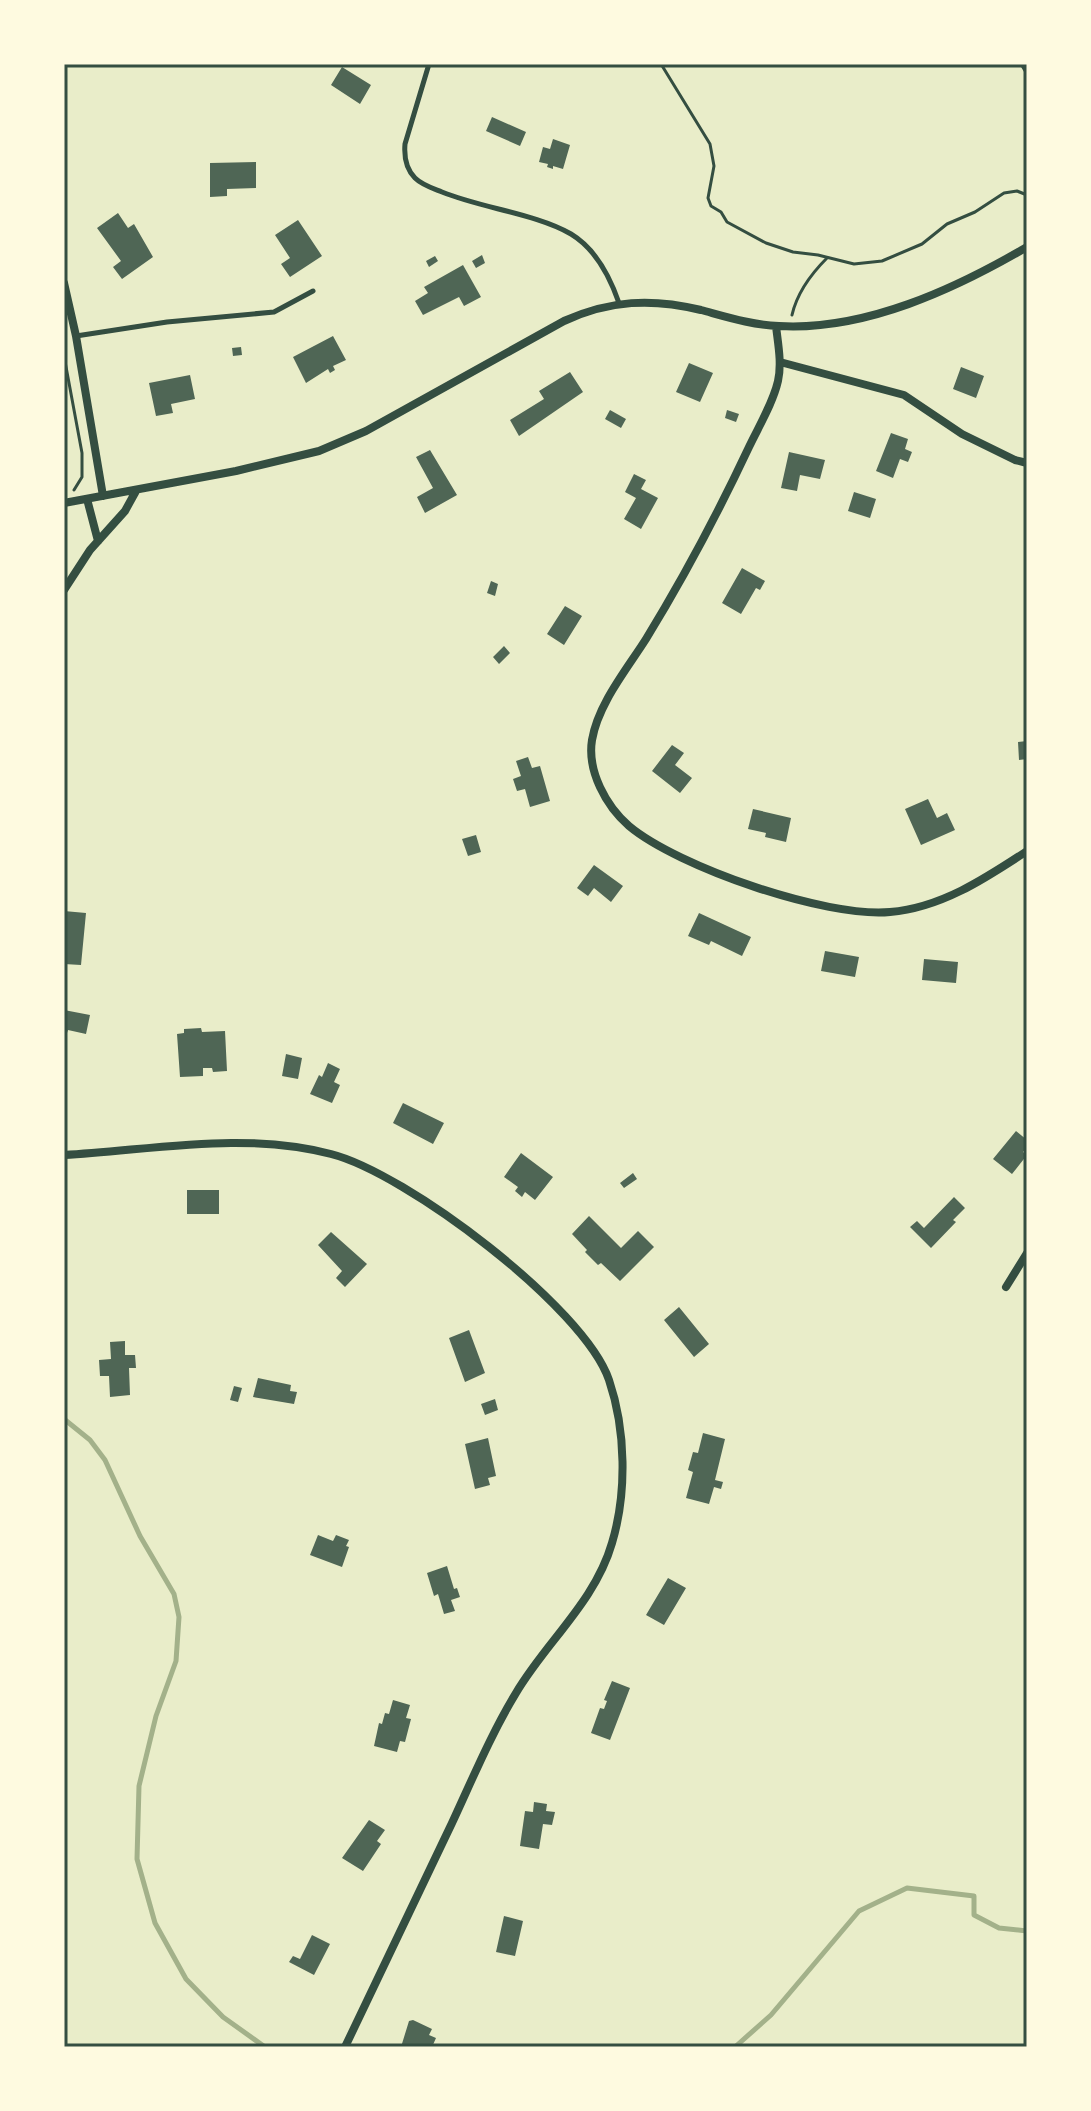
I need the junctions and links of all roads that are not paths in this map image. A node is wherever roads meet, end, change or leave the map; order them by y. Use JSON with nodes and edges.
{"nodes":[{"id":1,"x":429,"y":64,"type":"edge"},
{"id":2,"x":1027,"y":247,"type":"edge"},
{"id":3,"x":64,"y":283,"type":"edge"},
{"id":4,"x":313,"y":291,"type":"dead end"},
{"id":5,"x":619,"y":303,"type":"junction"},
{"id":6,"x":776,"y":326,"type":"junction"},
{"id":7,"x":76,"y":336,"type":"junction"},
{"id":8,"x":780,"y":362,"type":"junction"},
{"id":9,"x":1027,"y":463,"type":"edge"},
{"id":10,"x":136,"y":491,"type":"junction"},
{"id":11,"x":103,"y":496,"type":"junction"},
{"id":12,"x":87,"y":499,"type":"junction"},
{"id":13,"x":64,"y":503,"type":"edge"},
{"id":14,"x":98,"y":541,"type":"junction"},
{"id":15,"x":64,"y":590,"type":"edge"},
{"id":16,"x":1027,"y":851,"type":"edge"},
{"id":17,"x":64,"y":1155,"type":"edge"},
{"id":18,"x":1027,"y":1253,"type":"edge"},
{"id":19,"x":1006,"y":1287,"type":"dead end"},
{"id":20,"x":345,"y":2047,"type":"edge"}],
"edges":[{"from":1,"to":5,"type":"lane"},
{"from":2,"to":6,"type":"street"},
{"from":3,"to":7,"type":"street"},
{"from":4,"to":7,"type":"lane"},
{"from":5,"to":6,"type":"street"},
{"from":5,"to":10,"type":"street"},
{"from":6,"to":8,"type":"street"},
{"from":7,"to":11,"type":"street"},
{"from":8,"to":9,"type":"street"},
{"from":8,"to":16,"type":"street"},
{"from":10,"to":11,"type":"street"},
{"from":10,"to":14,"type":"street"},
{"from":11,"to":12,"type":"street"},
{"from":12,"to":13,"type":"street"},
{"from":12,"to":14,"type":"street"},
{"from":14,"to":15,"type":"street"},
{"from":17,"to":20,"type":"street"},
{"from":18,"to":19,"type":"street"}]}
